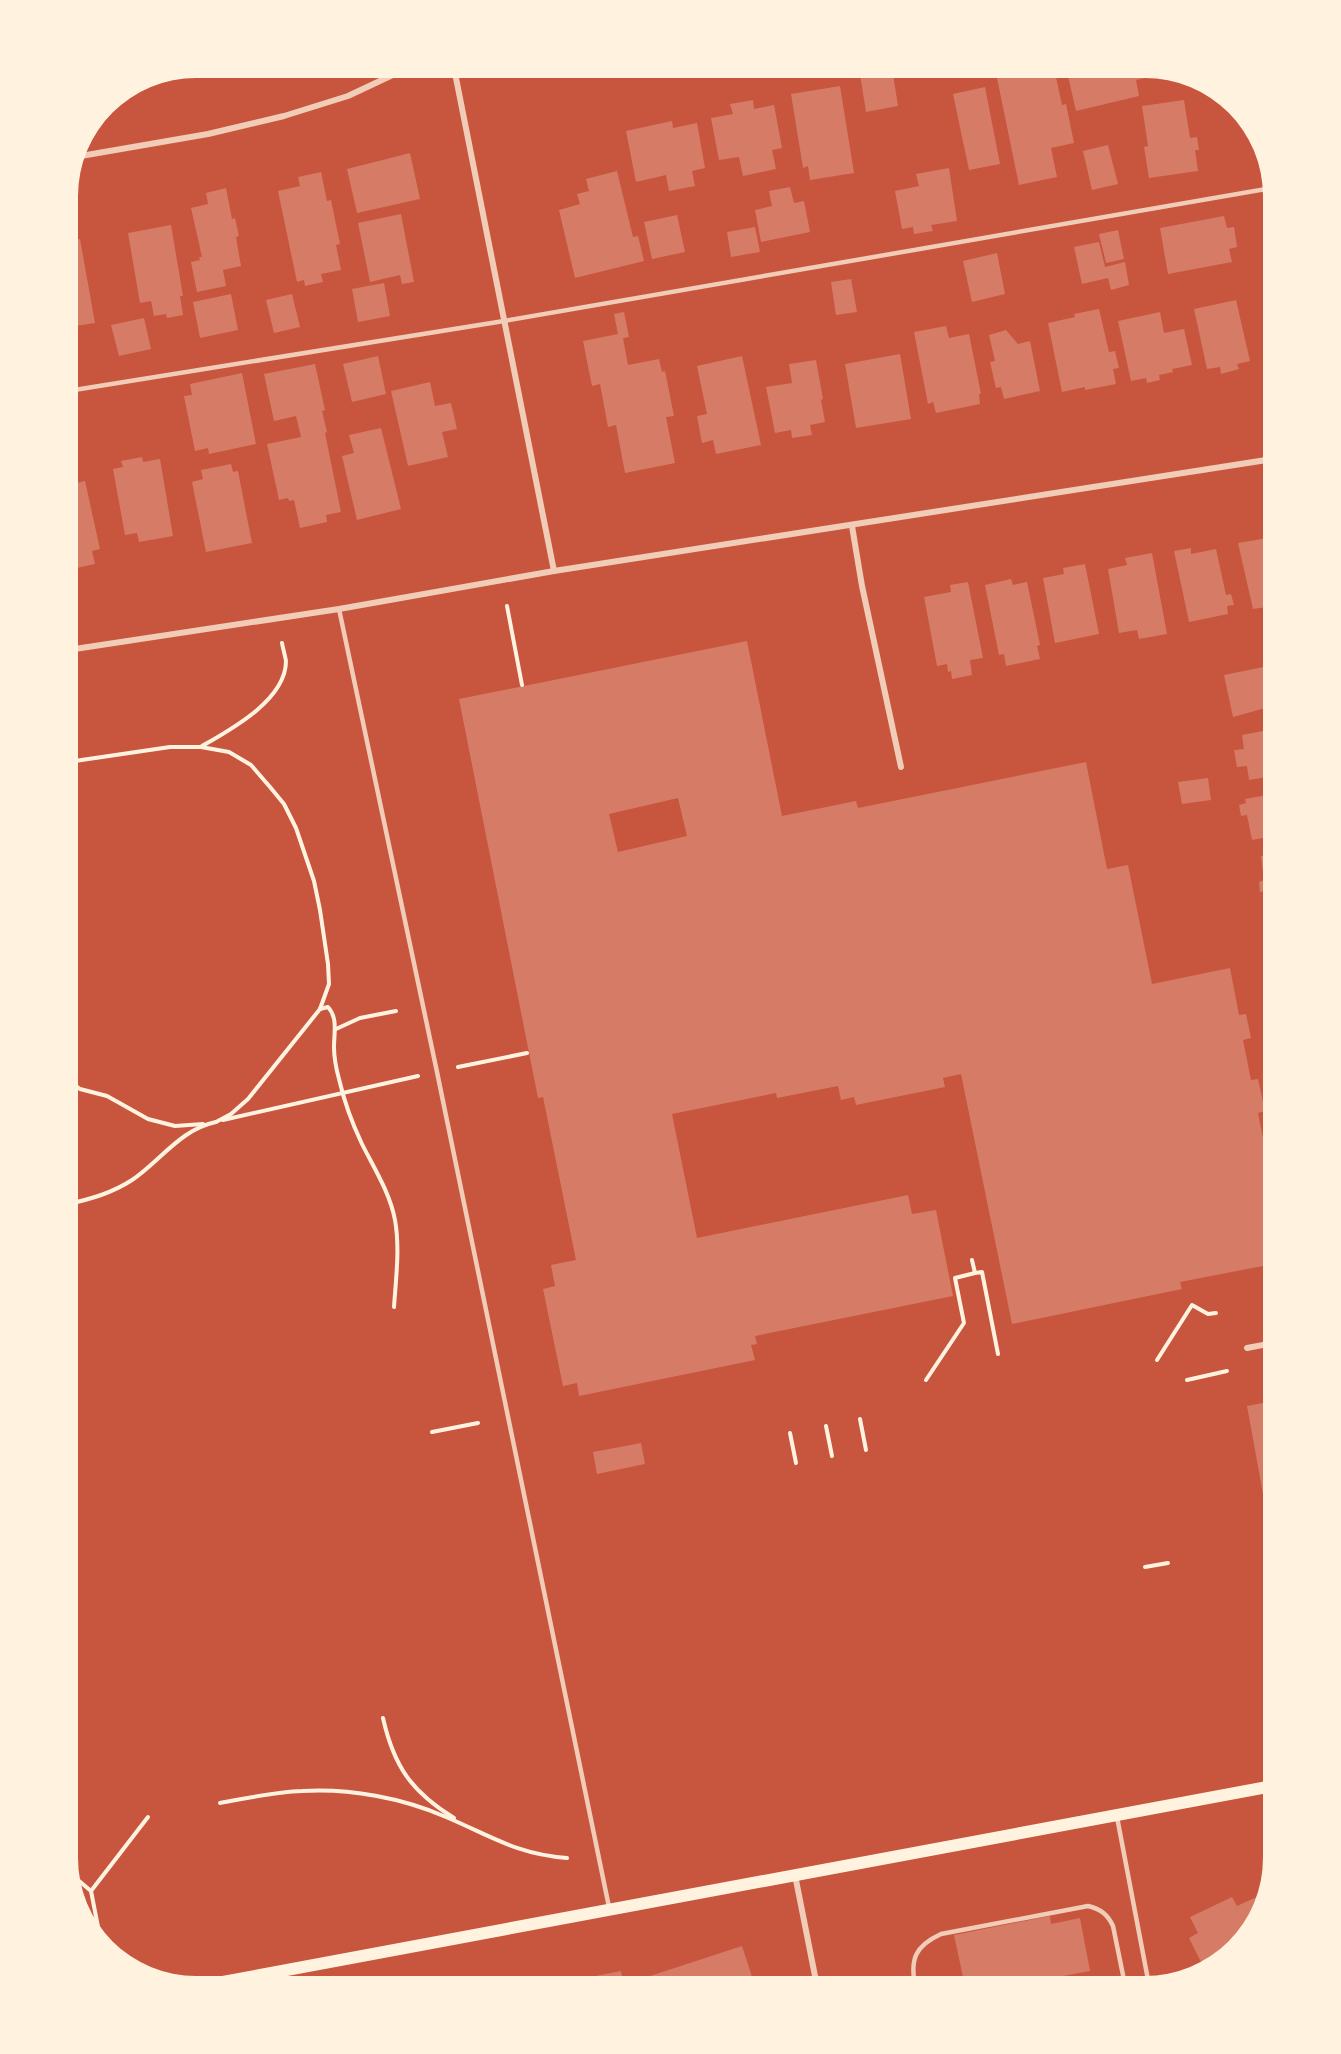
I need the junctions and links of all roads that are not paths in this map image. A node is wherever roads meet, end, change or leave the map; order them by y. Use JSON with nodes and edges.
{"nodes":[{"id":1,"x":386,"y":78,"type":"edge"},
{"id":2,"x":456,"y":78,"type":"edge"},
{"id":3,"x":85,"y":155,"type":"edge"},
{"id":4,"x":1263,"y":190,"type":"edge"},
{"id":5,"x":504,"y":321,"type":"junction"},
{"id":6,"x":78,"y":389,"type":"edge"},
{"id":7,"x":1263,"y":461,"type":"edge"},
{"id":8,"x":852,"y":526,"type":"junction"},
{"id":9,"x":554,"y":572,"type":"junction"},
{"id":10,"x":339,"y":609,"type":"junction"},
{"id":11,"x":78,"y":648,"type":"edge"},
{"id":12,"x":901,"y":767,"type":"dead end"},
{"id":13,"x":1263,"y":1345,"type":"edge"},
{"id":14,"x":1247,"y":1348,"type":"dead end"},
{"id":15,"x":1263,"y":1788,"type":"edge"},
{"id":16,"x":1117,"y":1815,"type":"junction"},
{"id":17,"x":795,"y":1875,"type":"junction"},
{"id":18,"x":609,"y":1910,"type":"junction"},
{"id":19,"x":255,"y":1976,"type":"edge"},
{"id":20,"x":815,"y":1976,"type":"edge"},
{"id":21,"x":913,"y":1976,"type":"edge"},
{"id":22,"x":1123,"y":1976,"type":"edge"},
{"id":23,"x":1147,"y":1976,"type":"edge"}],
"edges":[{"from":1,"to":3,"type":"street"},
{"from":2,"to":5,"type":"street"},
{"from":4,"to":5,"type":"lane"},
{"from":5,"to":6,"type":"lane"},
{"from":5,"to":9,"type":"street"},
{"from":7,"to":8,"type":"street"},
{"from":8,"to":9,"type":"street"},
{"from":8,"to":12,"type":"street"},
{"from":9,"to":10,"type":"street"},
{"from":10,"to":11,"type":"street"},
{"from":10,"to":18,"type":"lane"},
{"from":13,"to":14,"type":"street"},
{"from":15,"to":16,"type":"main road"},
{"from":16,"to":17,"type":"main road"},
{"from":16,"to":23,"type":"lane"},
{"from":17,"to":18,"type":"main road"},
{"from":17,"to":20,"type":"street"},
{"from":18,"to":19,"type":"main road"},
{"from":21,"to":22,"type":"lane"}]}
